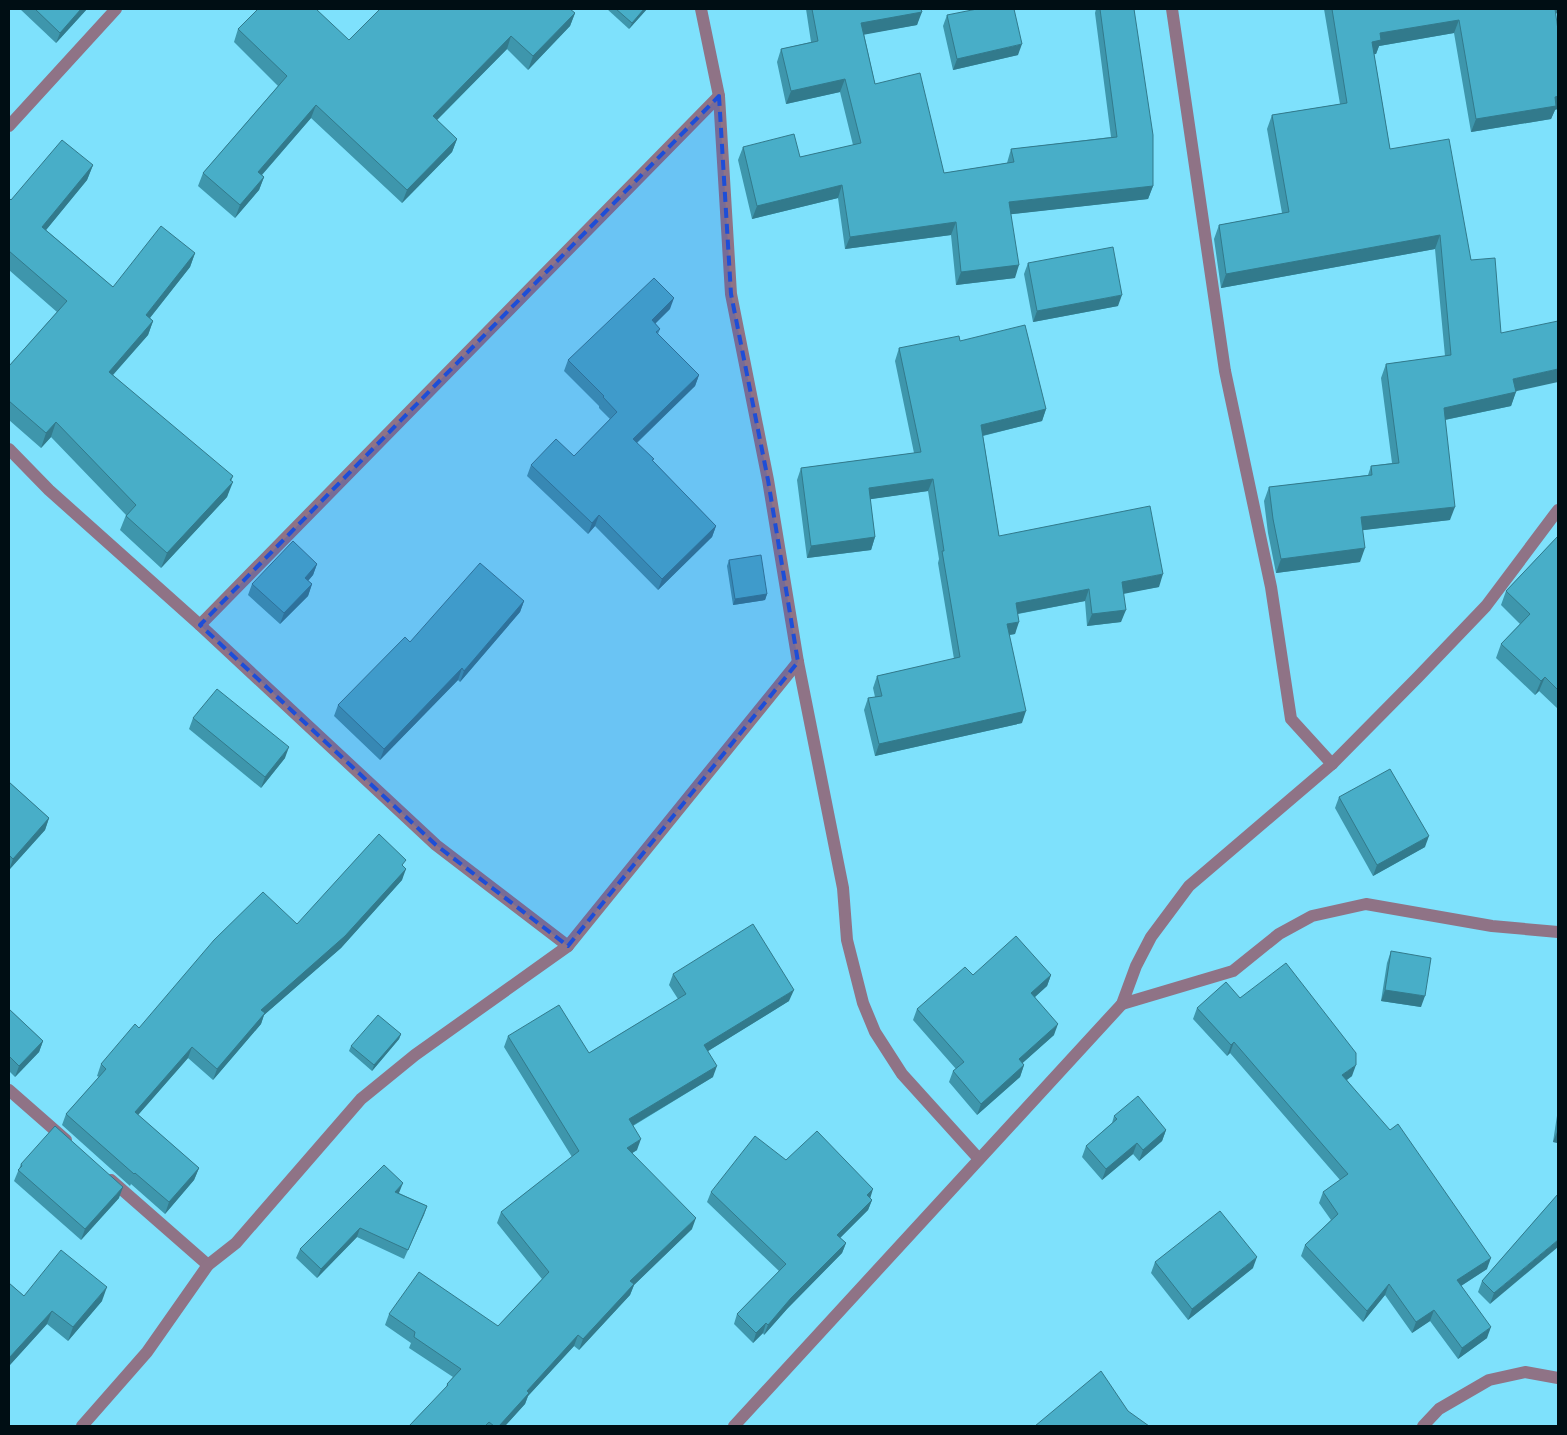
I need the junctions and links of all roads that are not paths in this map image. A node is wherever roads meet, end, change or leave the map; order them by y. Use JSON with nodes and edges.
{"nodes":[{"id":1,"x":116,"y":9,"type":"edge"},
{"id":2,"x":701,"y":9,"type":"edge"},
{"id":3,"x":1172,"y":9,"type":"edge"},
{"id":4,"x":719,"y":96,"type":"junction"},
{"id":5,"x":9,"y":126,"type":"edge"},
{"id":6,"x":9,"y":448,"type":"edge"},
{"id":7,"x":1558,"y":510,"type":"edge"},
{"id":8,"x":200,"y":625,"type":"junction"},
{"id":9,"x":798,"y":662,"type":"junction"},
{"id":10,"x":1332,"y":764,"type":"junction"},
{"id":11,"x":1558,"y":932,"type":"edge"},
{"id":12,"x":568,"y":946,"type":"junction"},
{"id":13,"x":1122,"y":1004,"type":"junction"},
{"id":14,"x":9,"y":1090,"type":"edge"},
{"id":15,"x":75,"y":1148,"type":"edge"},
{"id":16,"x":979,"y":1159,"type":"junction"},
{"id":17,"x":105,"y":1174,"type":"edge"},
{"id":18,"x":208,"y":1265,"type":"junction"},
{"id":19,"x":1558,"y":1378,"type":"edge"},
{"id":20,"x":82,"y":1426,"type":"edge"},
{"id":21,"x":734,"y":1426,"type":"edge"},
{"id":22,"x":1423,"y":1426,"type":"edge"}],
"edges":[{"from":1,"to":5,"type":"street"},
{"from":2,"to":4,"type":"street"},
{"from":3,"to":10,"type":"street"},
{"from":4,"to":8,"type":"street"},
{"from":4,"to":9,"type":"street"},
{"from":6,"to":8,"type":"street"},
{"from":7,"to":10,"type":"street"},
{"from":8,"to":12,"type":"street"},
{"from":9,"to":12,"type":"street"},
{"from":9,"to":16,"type":"street"},
{"from":10,"to":13,"type":"street"},
{"from":11,"to":13,"type":"street"},
{"from":12,"to":18,"type":"street"},
{"from":13,"to":16,"type":"street"},
{"from":14,"to":15,"type":"street"},
{"from":16,"to":21,"type":"street"},
{"from":17,"to":18,"type":"street"},
{"from":18,"to":20,"type":"street"},
{"from":19,"to":22,"type":"street"}]}
